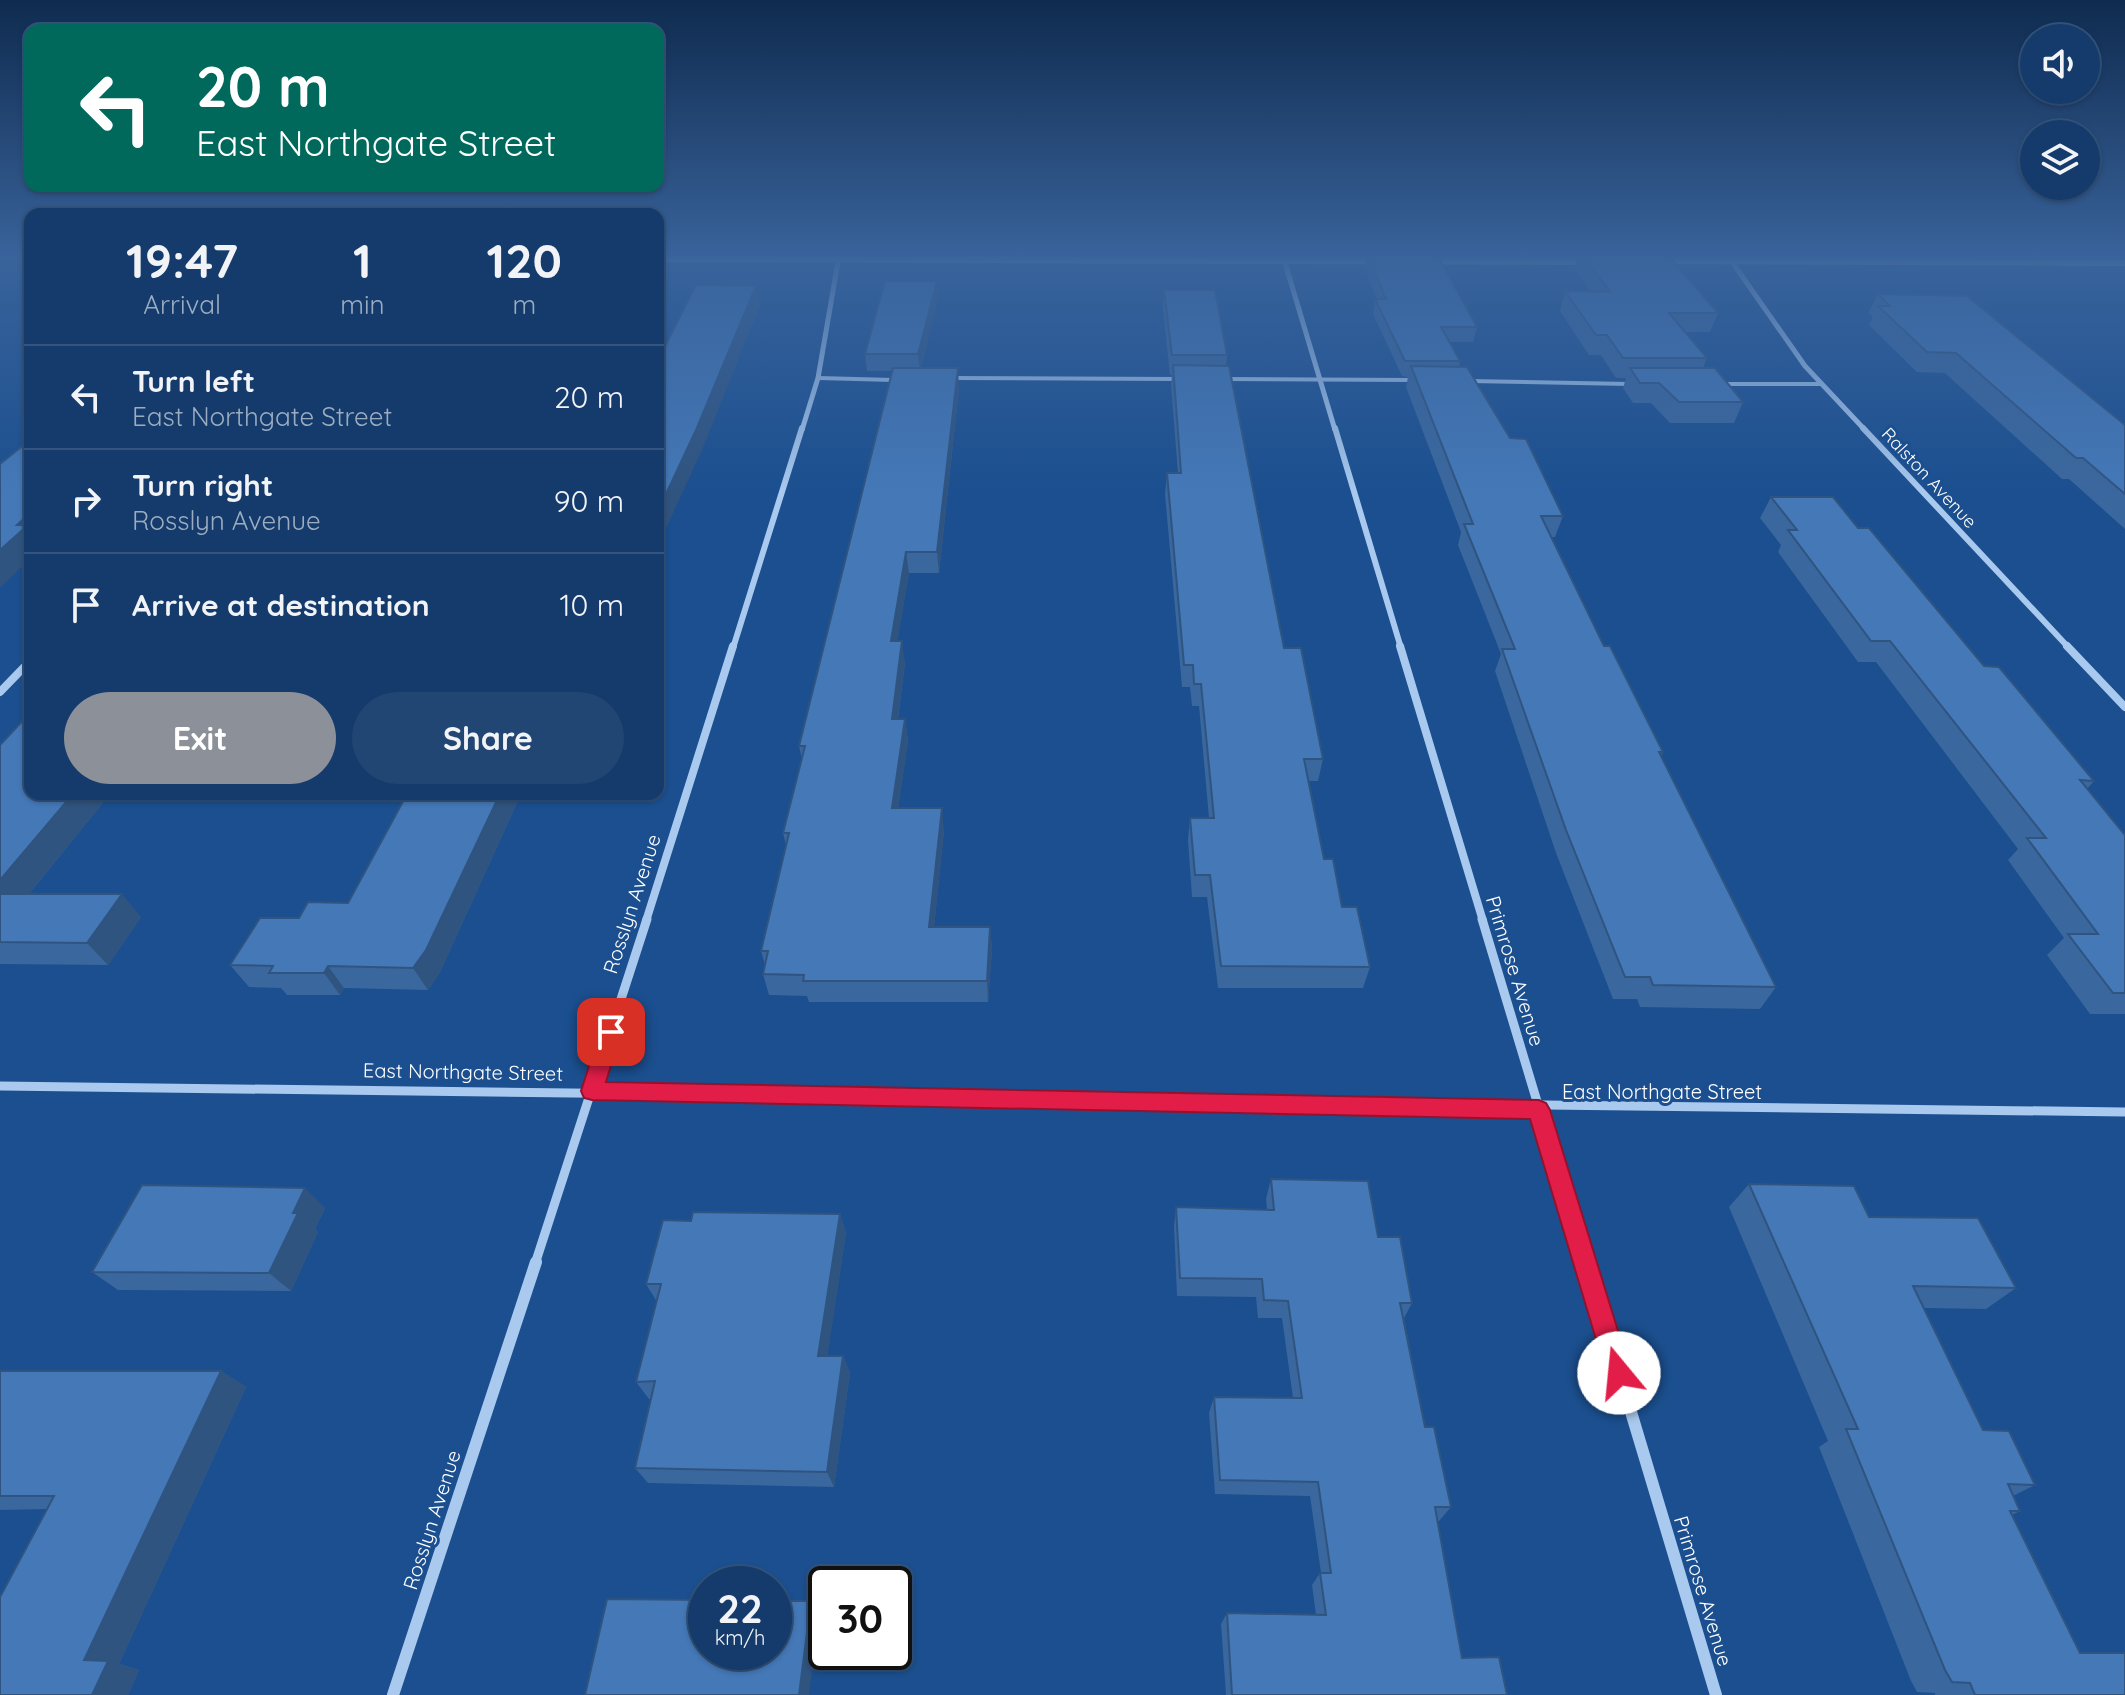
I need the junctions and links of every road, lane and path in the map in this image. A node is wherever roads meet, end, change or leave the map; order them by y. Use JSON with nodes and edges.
{"nodes":[{"id":1,"x":827,"y":335,"type":"edge"},
{"id":2,"x":1306,"y":335,"type":"edge"},
{"id":3,"x":1784,"y":335,"type":"edge"},
{"id":4,"x":818,"y":378,"type":"junction"},
{"id":5,"x":947,"y":378,"type":"edge"},
{"id":6,"x":904,"y":379,"type":"edge"},
{"id":7,"x":1180,"y":379,"type":"edge"},
{"id":8,"x":1210,"y":379,"type":"edge"},
{"id":9,"x":1318,"y":379,"type":"junction"},
{"id":10,"x":1420,"y":380,"type":"edge"},
{"id":11,"x":1466,"y":381,"type":"edge"},
{"id":12,"x":1638,"y":384,"type":"edge"},
{"id":13,"x":1715,"y":384,"type":"edge"},
{"id":14,"x":1822,"y":384,"type":"junction"},
{"id":15,"x":24,"y":667,"type":"edge"},
{"id":16,"x":0,"y":692,"type":"edge"},
{"id":17,"x":2125,"y":707,"type":"edge"},
{"id":18,"x":0,"y":1086,"type":"edge"},
{"id":19,"x":592,"y":1091,"type":"junction"},
{"id":20,"x":1539,"y":1110,"type":"junction"},
{"id":21,"x":2125,"y":1112,"type":"edge"},
{"id":22,"x":393,"y":1695,"type":"edge"},
{"id":23,"x":1716,"y":1695,"type":"edge"}],
"edges":[{"from":1,"to":4,"type":"street","name":"Rosslyn Avenue"},
{"from":2,"to":9,"type":"street","name":"Primrose Avenue"},
{"from":3,"to":14,"type":"street","name":"Ralston Avenue"},
{"from":4,"to":6,"type":"lane"},
{"from":4,"to":19,"type":"street","name":"Rosslyn Avenue"},
{"from":5,"to":7,"type":"lane"},
{"from":8,"to":9,"type":"lane"},
{"from":9,"to":10,"type":"lane"},
{"from":9,"to":20,"type":"street","name":"Primrose Avenue"},
{"from":11,"to":12,"type":"lane"},
{"from":13,"to":14,"type":"lane"},
{"from":14,"to":17,"type":"street","name":"Ralston Avenue"},
{"from":15,"to":16,"type":"street"},
{"from":18,"to":19,"type":"street","name":"East Northgate Street"},
{"from":19,"to":20,"type":"street","name":"East Northgate Street"},
{"from":19,"to":22,"type":"street","name":"Rosslyn Avenue"},
{"from":20,"to":21,"type":"street","name":"East Northgate Street"},
{"from":20,"to":23,"type":"street","name":"Primrose Avenue"}]}
